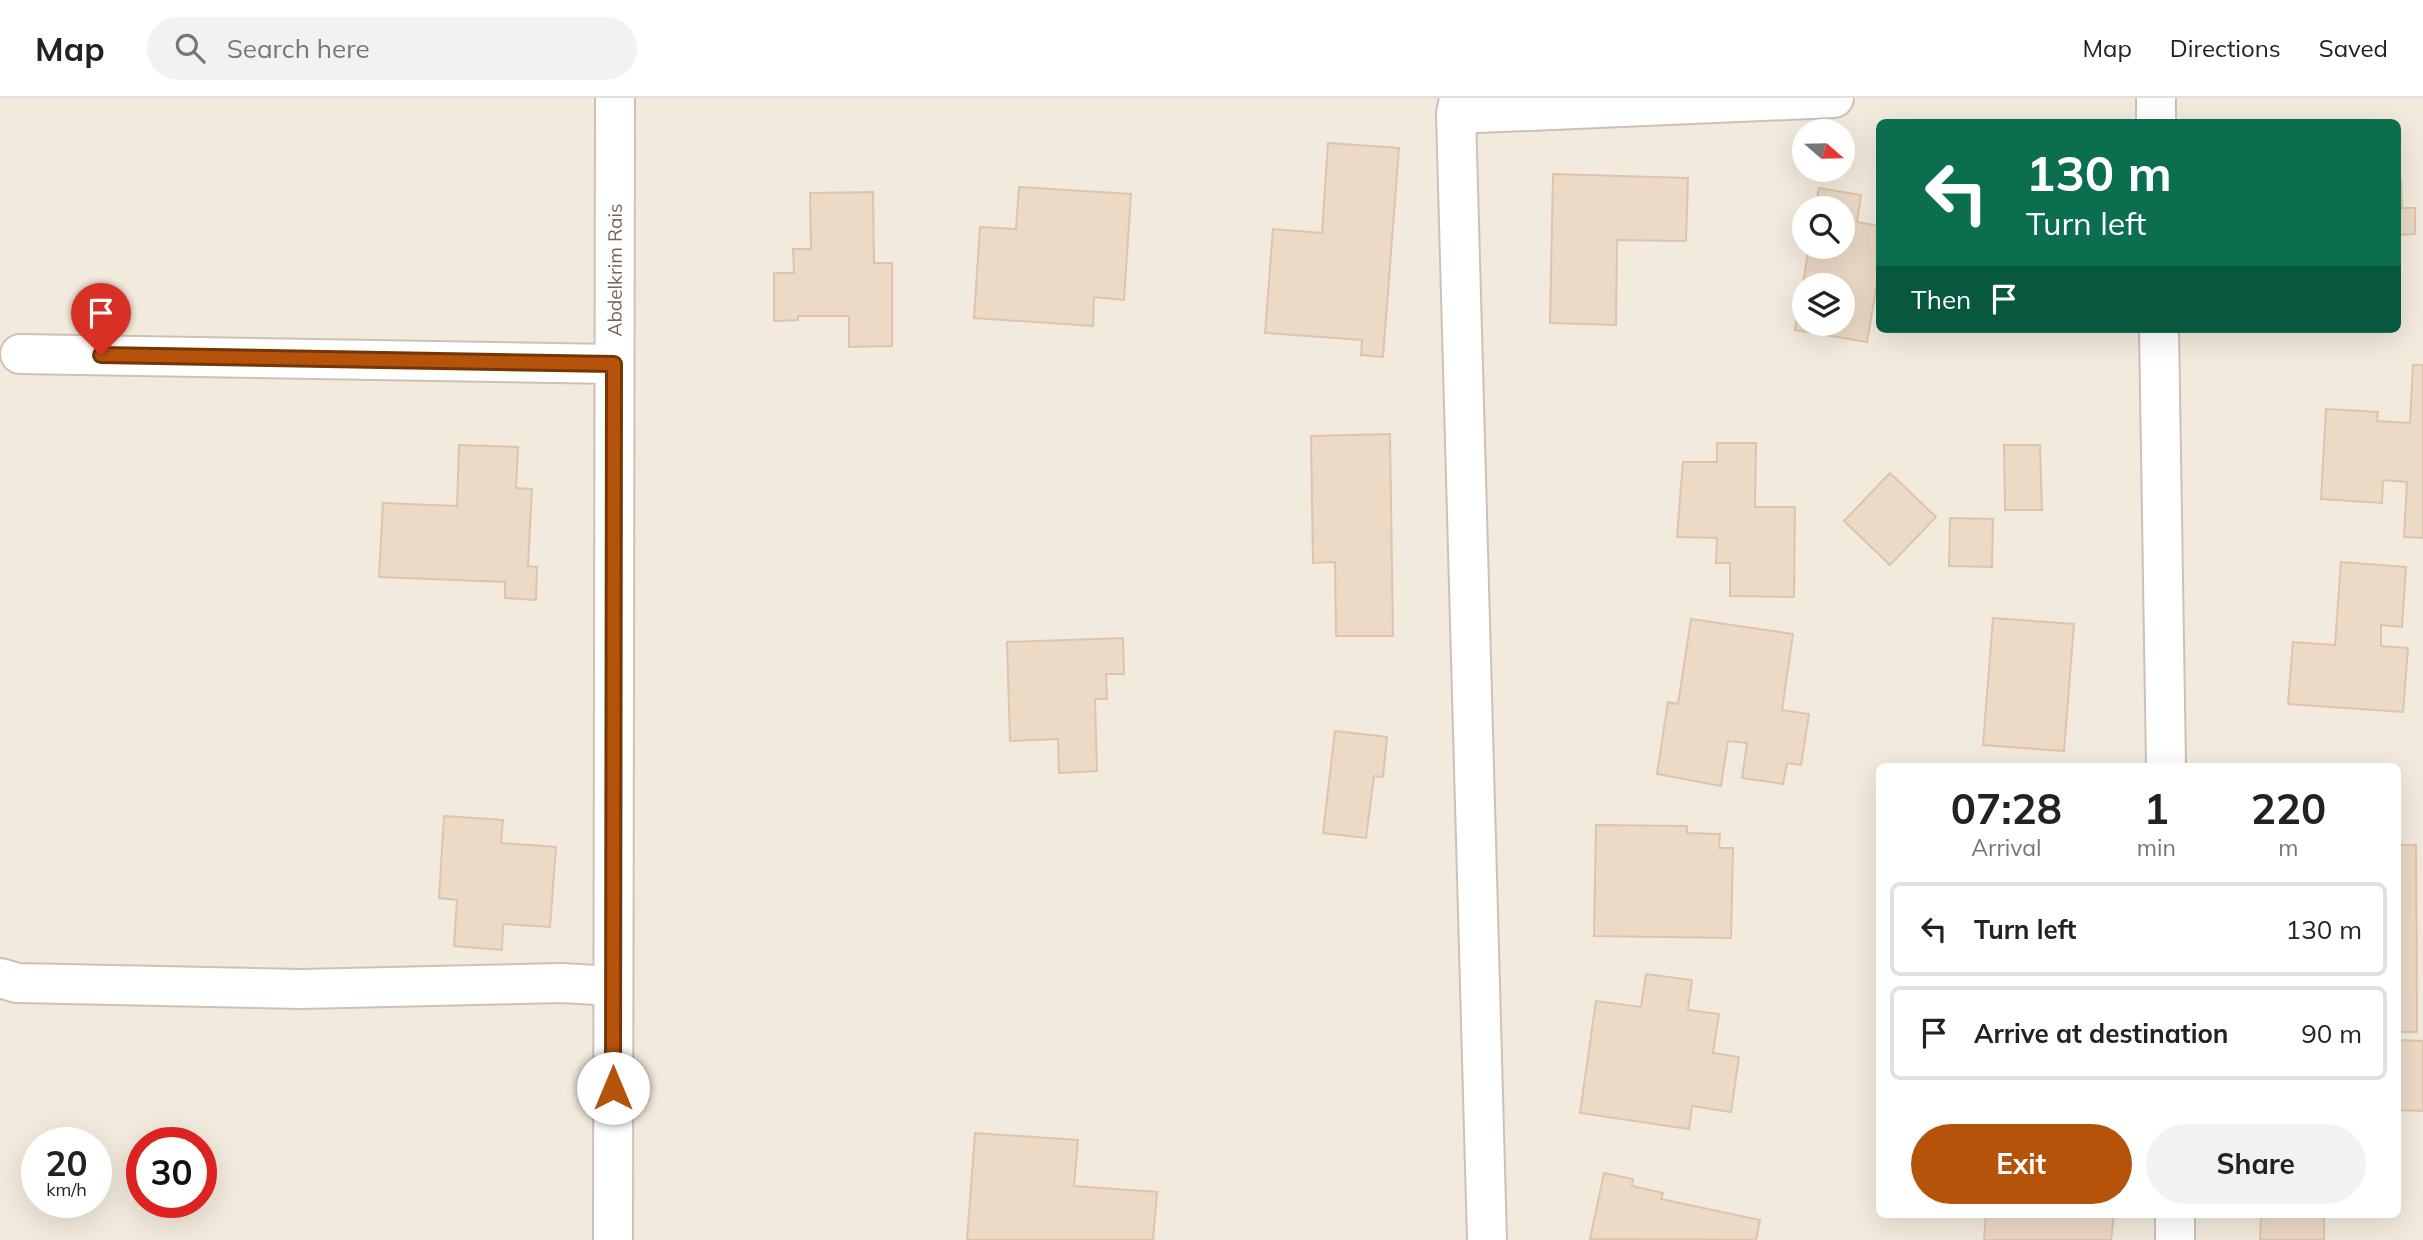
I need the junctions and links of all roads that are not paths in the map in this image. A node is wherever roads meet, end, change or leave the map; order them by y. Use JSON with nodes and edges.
{"nodes":[{"id":1,"x":615,"y":98,"type":"edge"},
{"id":2,"x":1834,"y":98,"type":"edge"},
{"id":3,"x":2156,"y":98,"type":"edge"},
{"id":4,"x":1458,"y":106,"type":"edge"},
{"id":5,"x":2157,"y":119,"type":"edge"},
{"id":6,"x":2159,"y":333,"type":"edge"},
{"id":7,"x":20,"y":354,"type":"dead end"},
{"id":8,"x":614,"y":364,"type":"junction"},
{"id":9,"x":2166,"y":763,"type":"edge"},
{"id":10,"x":0,"y":978,"type":"edge"},
{"id":11,"x":613,"y":986,"type":"junction"},
{"id":12,"x":2175,"y":1218,"type":"edge"},
{"id":13,"x":613,"y":1240,"type":"edge"},
{"id":14,"x":1487,"y":1240,"type":"edge"},
{"id":15,"x":2175,"y":1240,"type":"edge"}],
"edges":[{"from":1,"to":8,"type":"street","name":"Abdelkrim Rais"},
{"from":2,"to":4,"type":"street"},
{"from":3,"to":5,"type":"street"},
{"from":4,"to":14,"type":"street"},
{"from":6,"to":9,"type":"street"},
{"from":7,"to":8,"type":"street"},
{"from":8,"to":11,"type":"street","name":"Abdelkrim Rais"},
{"from":10,"to":11,"type":"street"},
{"from":11,"to":13,"type":"street","name":"Abdelkrim Rais"},
{"from":12,"to":15,"type":"street"}]}
